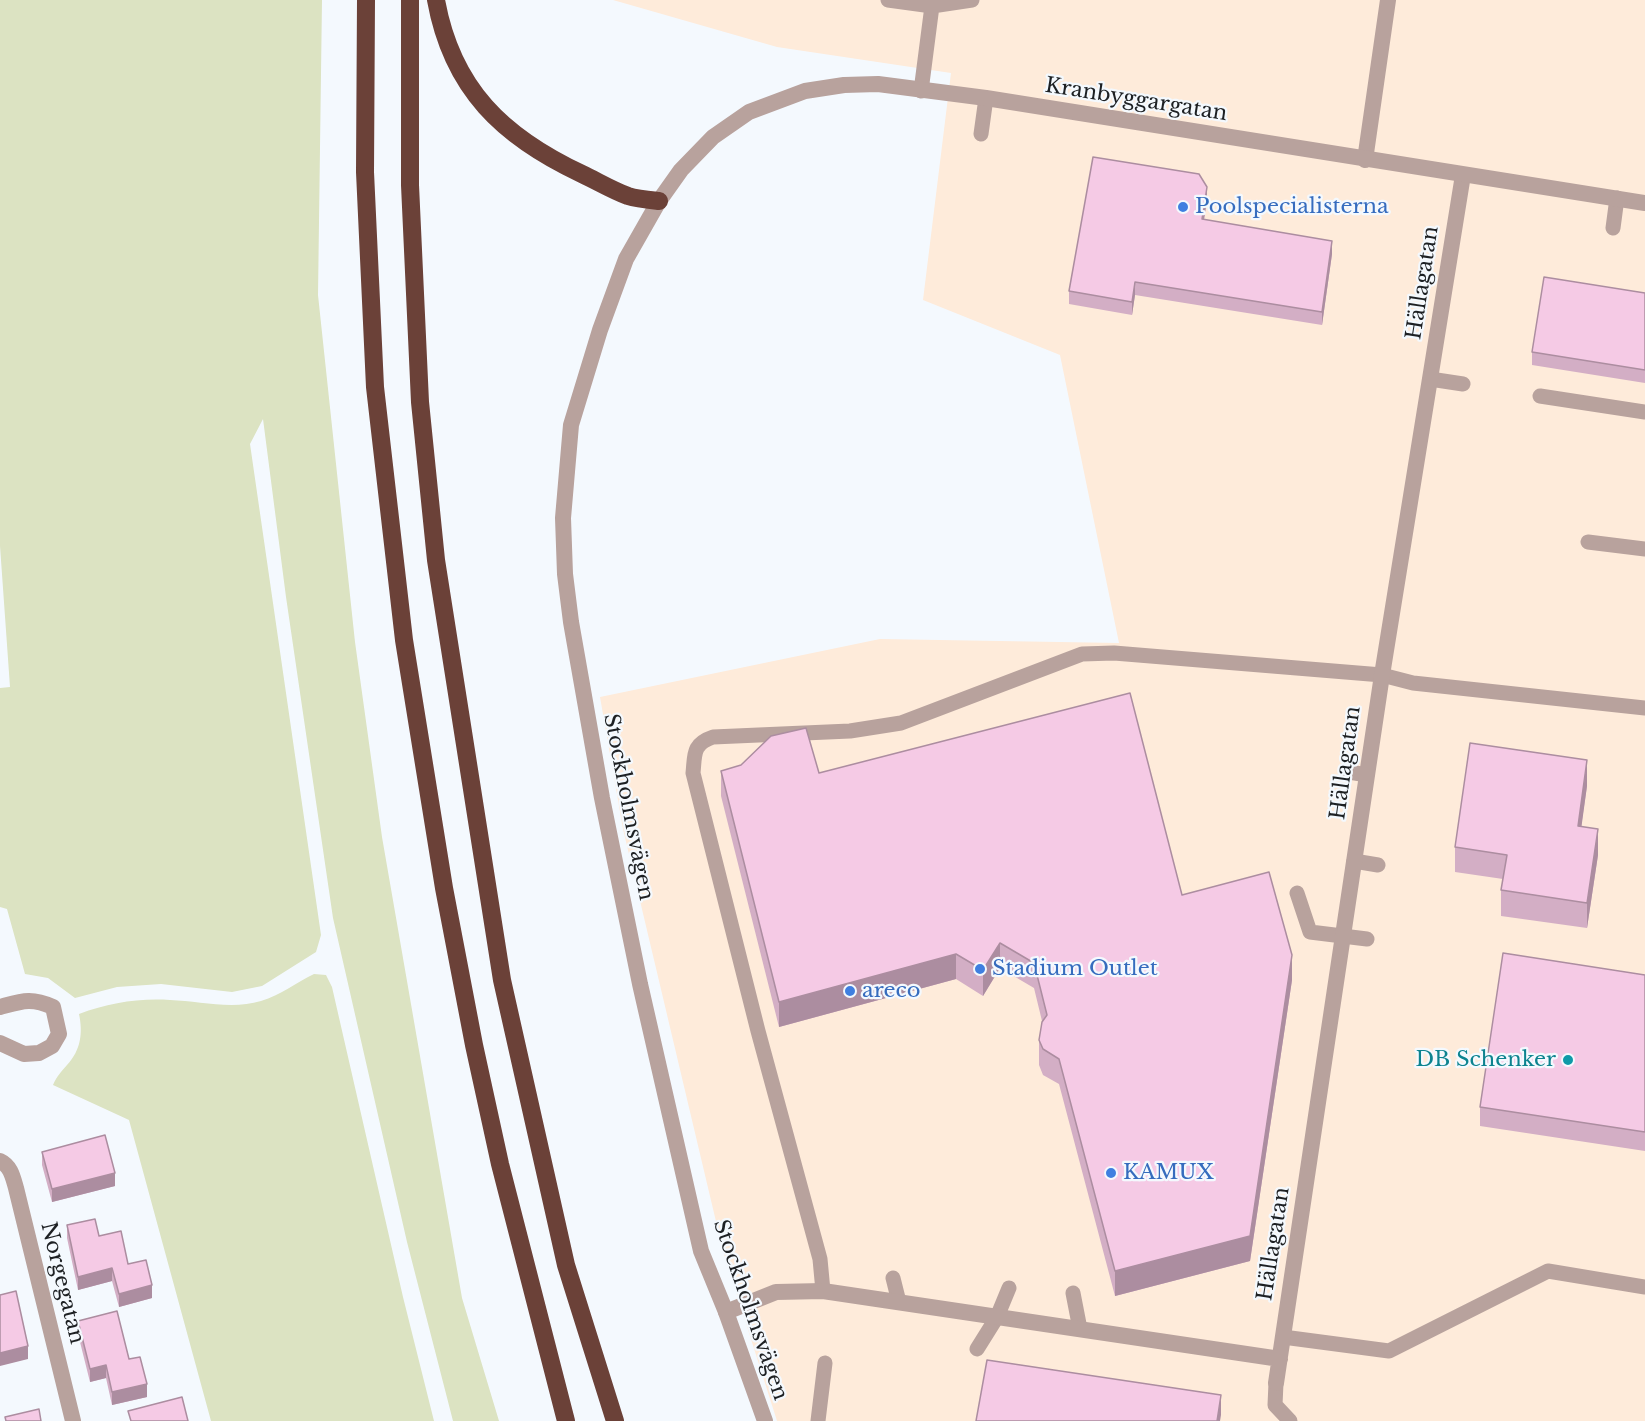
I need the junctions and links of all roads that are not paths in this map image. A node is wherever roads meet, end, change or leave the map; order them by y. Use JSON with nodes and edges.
{"nodes":[{"id":1,"x":366,"y":0,"type":"edge"},
{"id":2,"x":410,"y":0,"type":"edge"},
{"id":3,"x":436,"y":0,"type":"edge"},
{"id":4,"x":888,"y":0,"type":"edge"},
{"id":5,"x":972,"y":0,"type":"edge"},
{"id":6,"x":1388,"y":0,"type":"edge"},
{"id":7,"x":932,"y":6,"type":"junction"},
{"id":8,"x":921,"y":91,"type":"junction"},
{"id":9,"x":986,"y":98,"type":"junction"},
{"id":10,"x":981,"y":134,"type":"dead end"},
{"id":11,"x":1365,"y":160,"type":"junction"},
{"id":12,"x":1463,"y":175,"type":"junction"},
{"id":13,"x":1617,"y":198,"type":"junction"},
{"id":14,"x":659,"y":201,"type":"junction"},
{"id":15,"x":1645,"y":203,"type":"edge"},
{"id":16,"x":1613,"y":228,"type":"dead end"},
{"id":17,"x":1430,"y":379,"type":"junction"},
{"id":18,"x":1463,"y":384,"type":"dead end"},
{"id":19,"x":1540,"y":396,"type":"dead end"},
{"id":20,"x":1645,"y":412,"type":"edge"},
{"id":21,"x":1588,"y":542,"type":"dead end"},
{"id":22,"x":1645,"y":549,"type":"edge"},
{"id":23,"x":1382,"y":675,"type":"junction"},
{"id":24,"x":1645,"y":708,"type":"edge"},
{"id":25,"x":1349,"y":772,"type":"dead end"},
{"id":26,"x":1367,"y":775,"type":"junction"},
{"id":27,"x":1354,"y":861,"type":"junction"},
{"id":28,"x":1378,"y":865,"type":"dead end"},
{"id":29,"x":1297,"y":893,"type":"dead end"},
{"id":30,"x":1343,"y":936,"type":"junction"},
{"id":31,"x":1367,"y":939,"type":"dead end"},
{"id":32,"x":0,"y":1007,"type":"edge"},
{"id":33,"x":0,"y":1043,"type":"edge"},
{"id":34,"x":0,"y":1161,"type":"edge"},
{"id":35,"x":893,"y":1278,"type":"dead end"},
{"id":36,"x":1645,"y":1287,"type":"edge"},
{"id":37,"x":1009,"y":1288,"type":"dead end"},
{"id":38,"x":823,"y":1291,"type":"junction"},
{"id":39,"x":1073,"y":1293,"type":"dead end"},
{"id":40,"x":899,"y":1302,"type":"junction"},
{"id":41,"x":726,"y":1312,"type":"junction"},
{"id":42,"x":997,"y":1317,"type":"junction"},
{"id":43,"x":1080,"y":1329,"type":"junction"},
{"id":44,"x":1283,"y":1337,"type":"junction"},
{"id":45,"x":977,"y":1349,"type":"dead end"},
{"id":46,"x":1280,"y":1359,"type":"junction"},
{"id":47,"x":825,"y":1363,"type":"dead end"},
{"id":48,"x":1276,"y":1383,"type":"joint"},
{"id":49,"x":73,"y":1421,"type":"edge"},
{"id":50,"x":566,"y":1421,"type":"edge"},
{"id":51,"x":615,"y":1421,"type":"edge"},
{"id":52,"x":765,"y":1421,"type":"edge"},
{"id":53,"x":818,"y":1421,"type":"edge"},
{"id":54,"x":1290,"y":1421,"type":"edge"}],
"edges":[{"from":1,"to":50,"type":"highway"},
{"from":2,"to":51,"type":"highway"},
{"from":3,"to":14,"type":"highway"},
{"from":4,"to":7,"type":"lane"},
{"from":5,"to":7,"type":"lane"},
{"from":6,"to":11,"type":"street"},
{"from":7,"to":8,"type":"lane"},
{"from":8,"to":9,"type":"street","name":"Kranbyggargatan"},
{"from":8,"to":14,"type":"street","name":"Kranbyggargatan"},
{"from":9,"to":10,"type":"lane"},
{"from":9,"to":11,"type":"street","name":"Kranbyggargatan"},
{"from":11,"to":12,"type":"street","name":"Kranbyggargatan"},
{"from":12,"to":13,"type":"street","name":"Kranbyggargatan"},
{"from":12,"to":17,"type":"street","name":"Hällagatan"},
{"from":13,"to":15,"type":"street","name":"Kranbyggargatan"},
{"from":13,"to":16,"type":"lane"},
{"from":14,"to":41,"type":"street","name":"Stockholmsvägen"},
{"from":17,"to":18,"type":"lane"},
{"from":17,"to":23,"type":"street","name":"Hällagatan"},
{"from":19,"to":20,"type":"lane"},
{"from":21,"to":22,"type":"lane"},
{"from":23,"to":24,"type":"lane"},
{"from":23,"to":26,"type":"street","name":"Hällagatan"},
{"from":23,"to":38,"type":"lane"},
{"from":25,"to":26,"type":"lane"},
{"from":26,"to":27,"type":"street","name":"Hällagatan"},
{"from":27,"to":28,"type":"lane"},
{"from":27,"to":30,"type":"street","name":"Hällagatan"},
{"from":29,"to":30,"type":"lane"},
{"from":30,"to":31,"type":"lane"},
{"from":30,"to":44,"type":"street","name":"Hällagatan"},
{"from":32,"to":33,"type":"street"},
{"from":34,"to":49,"type":"street","name":"Norgegatan"},
{"from":35,"to":40,"type":"lane"},
{"from":36,"to":44,"type":"lane"},
{"from":37,"to":42,"type":"lane"},
{"from":38,"to":40,"type":"street"},
{"from":38,"to":41,"type":"street"},
{"from":39,"to":43,"type":"lane"},
{"from":40,"to":42,"type":"street"},
{"from":41,"to":52,"type":"street","name":"Stockholmsvägen"},
{"from":42,"to":43,"type":"street"},
{"from":42,"to":45,"type":"lane"},
{"from":43,"to":46,"type":"street"},
{"from":44,"to":46,"type":"street","name":"Hällagatan"},
{"from":46,"to":48,"type":"street","name":"Hällagatan"},
{"from":47,"to":53,"type":"lane"},
{"from":48,"to":54,"type":"lane"}]}
